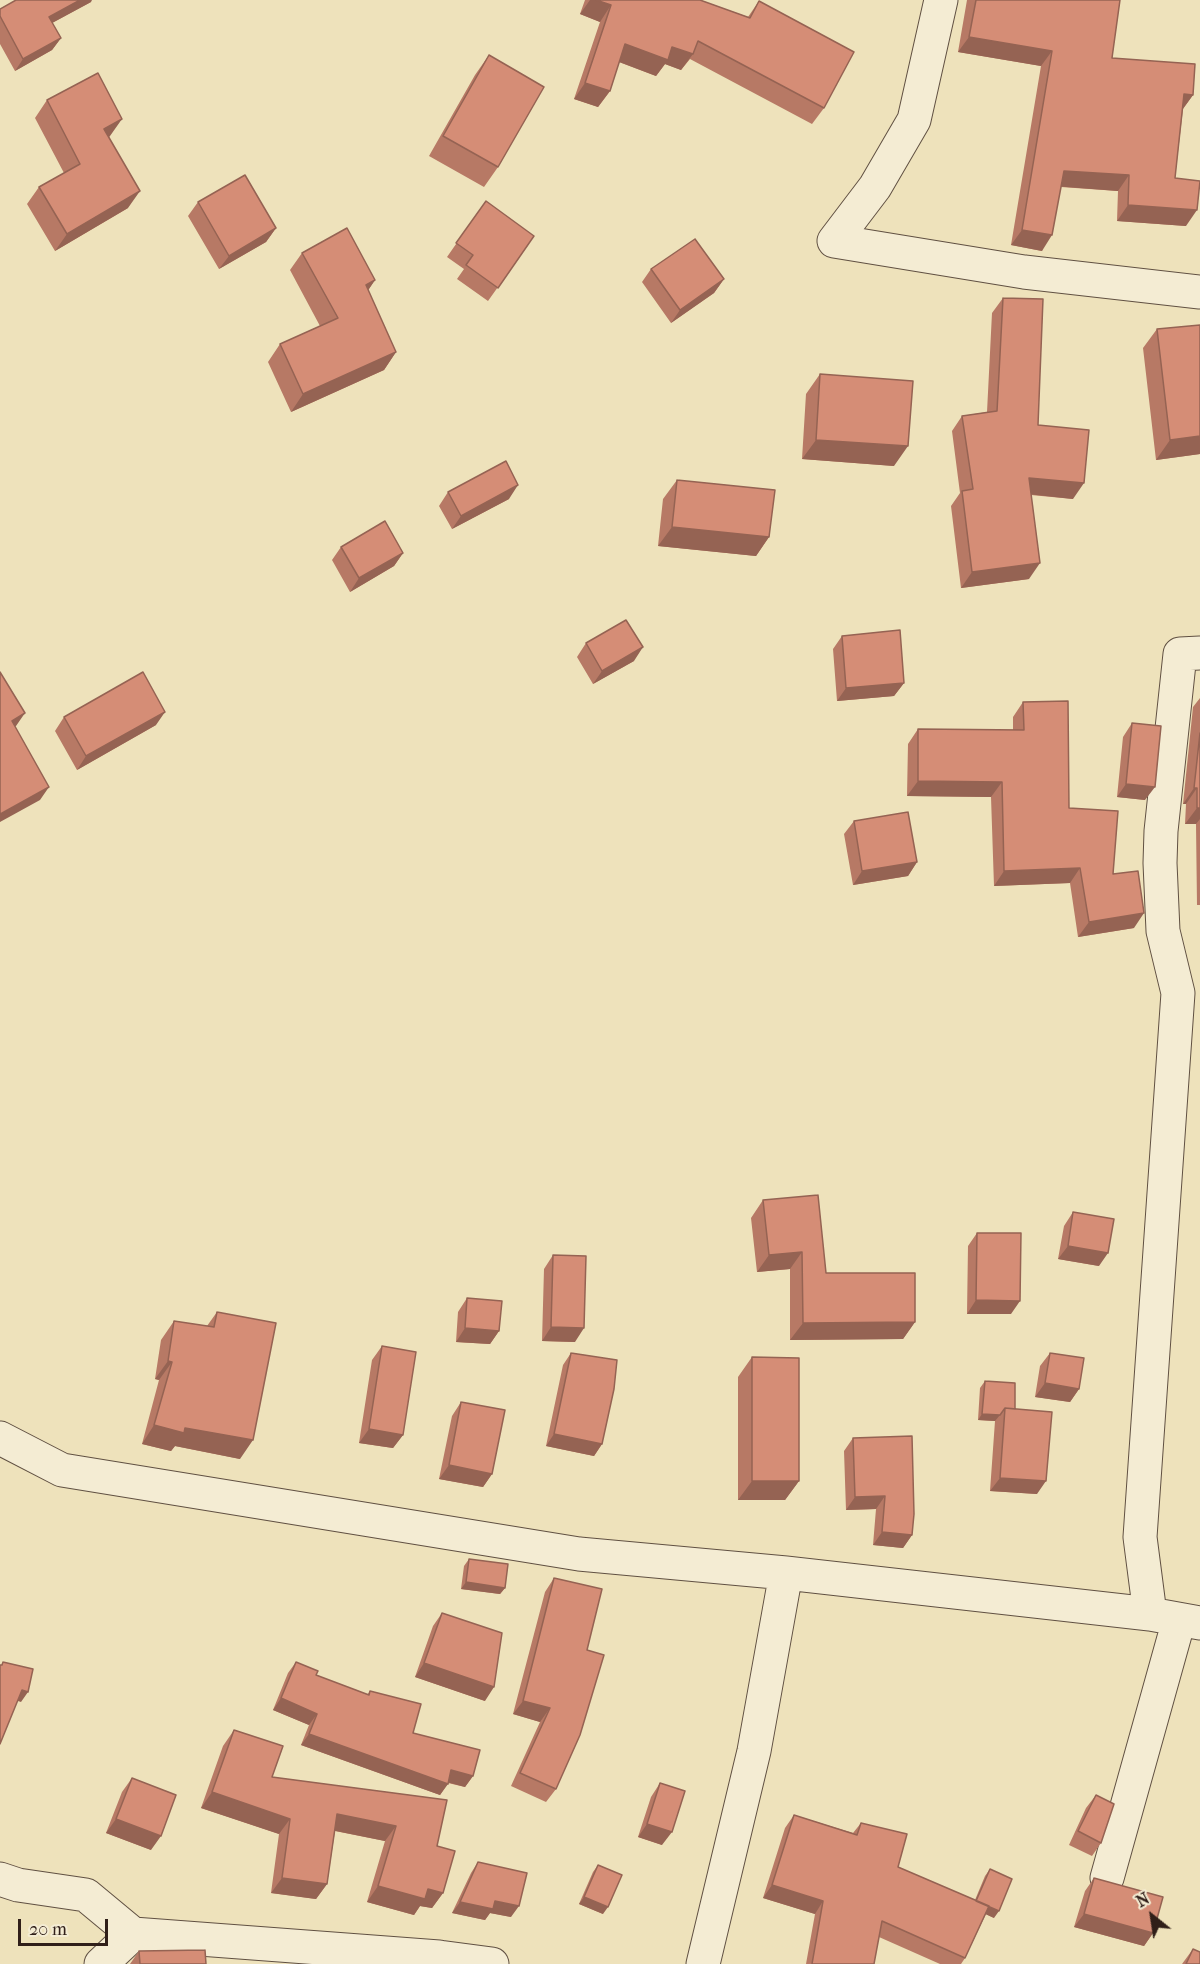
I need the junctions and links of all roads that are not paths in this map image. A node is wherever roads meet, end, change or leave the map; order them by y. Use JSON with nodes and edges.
{"nodes":[{"id":1,"x":941,"y":0,"type":"edge"},
{"id":2,"x":1200,"y":292,"type":"edge"},
{"id":3,"x":1200,"y":653,"type":"edge"},
{"id":4,"x":1189,"y":994,"type":"edge"},
{"id":5,"x":0,"y":1438,"type":"edge"},
{"id":6,"x":786,"y":1573,"type":"junction"},
{"id":7,"x":1176,"y":1619,"type":"edge"},
{"id":8,"x":1107,"y":1878,"type":"dead end"},
{"id":9,"x":0,"y":1879,"type":"edge"},
{"id":10,"x":133,"y":1934,"type":"junction"},
{"id":11,"x":437,"y":1960,"type":"edge"},
{"id":12,"x":100,"y":1964,"type":"edge"},
{"id":13,"x":492,"y":1964,"type":"edge"},
{"id":14,"x":703,"y":1964,"type":"edge"}],
"edges":[{"from":1,"to":2,"type":"street"},
{"from":3,"to":4,"type":"street"},
{"from":4,"to":7,"type":"street"},
{"from":5,"to":6,"type":"street"},
{"from":6,"to":7,"type":"street"},
{"from":6,"to":14,"type":"street"},
{"from":7,"to":8,"type":"street"},
{"from":9,"to":10,"type":"street"},
{"from":10,"to":11,"type":"street"},
{"from":10,"to":12,"type":"street"},
{"from":11,"to":13,"type":"street"}]}
